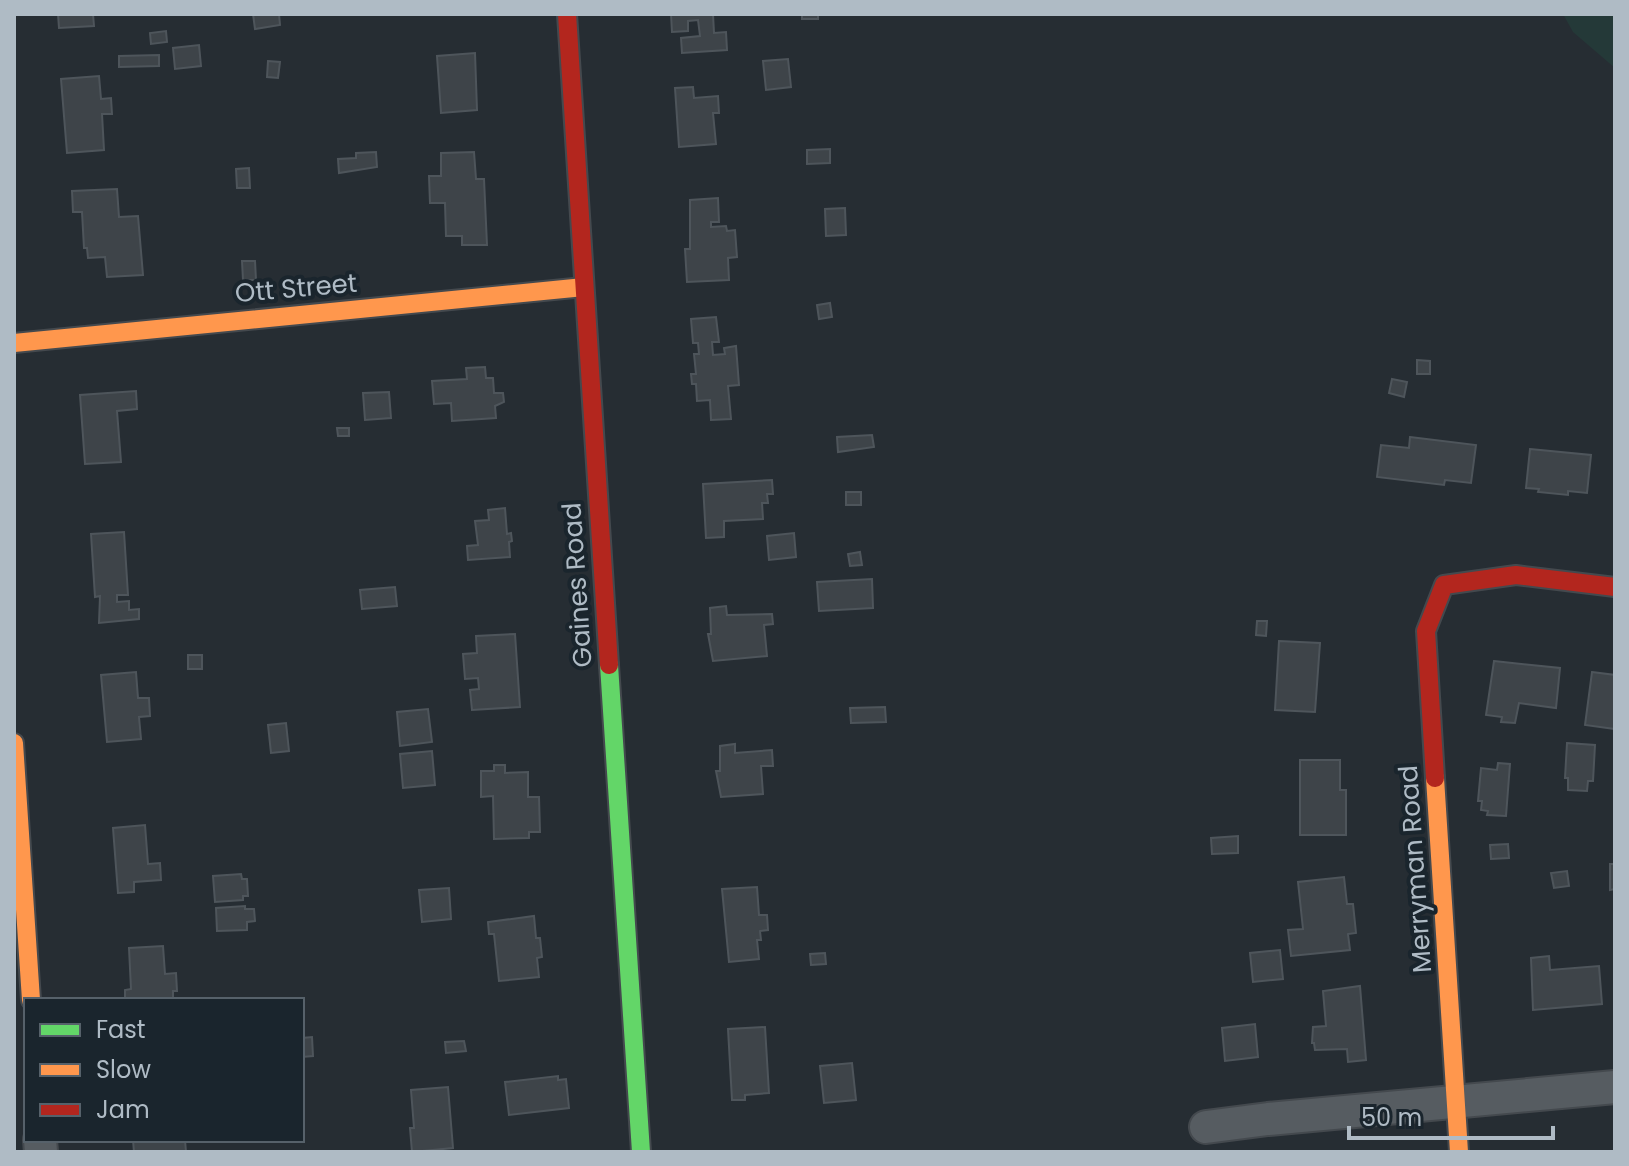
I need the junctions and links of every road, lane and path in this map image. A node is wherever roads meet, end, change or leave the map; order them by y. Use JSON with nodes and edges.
{"nodes":[{"id":1,"x":567,"y":14,"type":"edge"},
{"id":2,"x":584,"y":287,"type":"junction"},
{"id":3,"x":14,"y":343,"type":"edge"},
{"id":4,"x":1615,"y":587,"type":"edge"},
{"id":5,"x":14,"y":743,"type":"edge"},
{"id":6,"x":31,"y":998,"type":"edge"},
{"id":7,"x":1615,"y":1087,"type":"edge"},
{"id":8,"x":1455,"y":1102,"type":"junction"},
{"id":9,"x":1206,"y":1127,"type":"dead end"},
{"id":10,"x":641,"y":1152,"type":"edge"},
{"id":11,"x":1459,"y":1152,"type":"edge"}],
"edges":[{"from":1,"to":2,"type":"street","name":"Gaines Road"},
{"from":2,"to":3,"type":"street","name":"Ott Street"},
{"from":2,"to":10,"type":"street","name":"Gaines Road"},
{"from":4,"to":8,"type":"street","name":"Merryman Road"},
{"from":5,"to":6,"type":"street"},
{"from":7,"to":8,"type":"street"},
{"from":8,"to":9,"type":"street"},
{"from":8,"to":11,"type":"street","name":"Merryman Road"}]}
